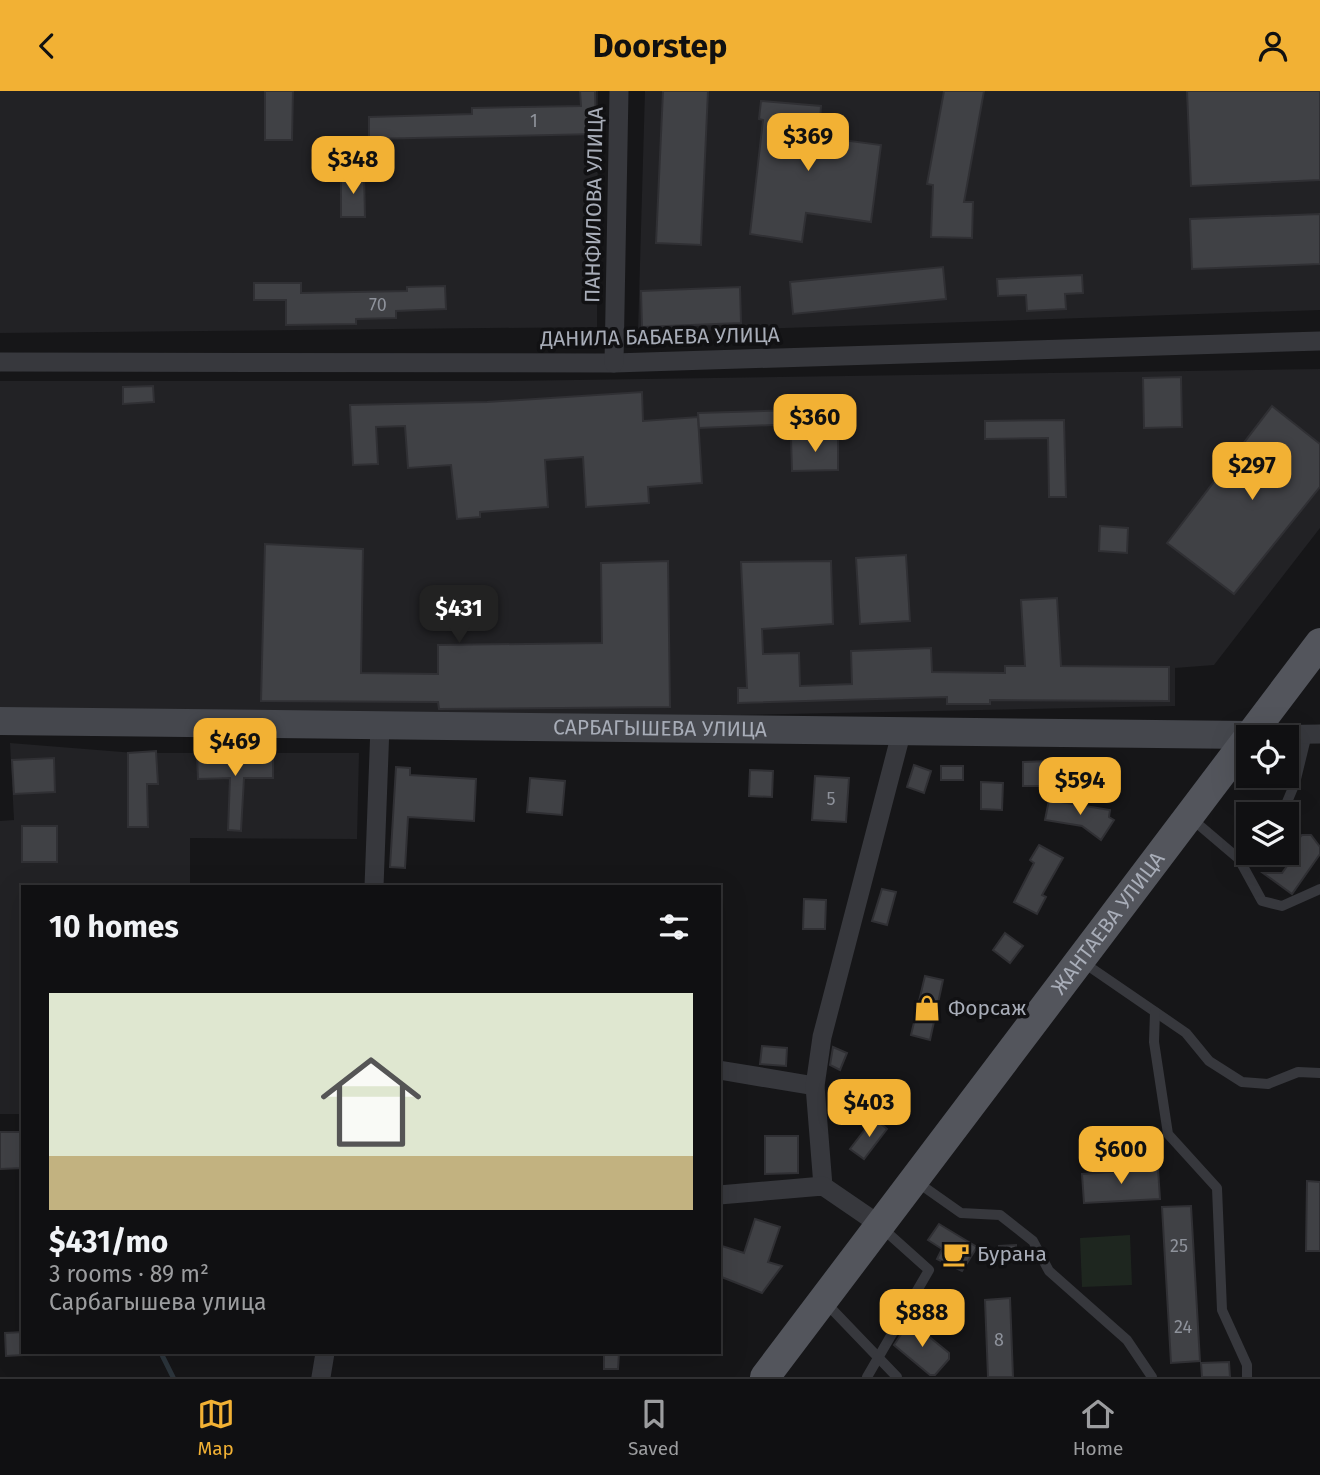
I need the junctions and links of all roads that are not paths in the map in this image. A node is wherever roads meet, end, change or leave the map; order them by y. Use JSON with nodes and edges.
{"nodes":[{"id":1,"x":619,"y":91,"type":"edge"},
{"id":2,"x":1320,"y":341,"type":"edge"},
{"id":3,"x":0,"y":362,"type":"edge"},
{"id":4,"x":614,"y":363,"type":"junction"},
{"id":5,"x":1320,"y":643,"type":"edge"},
{"id":6,"x":0,"y":721,"type":"edge"},
{"id":7,"x":1258,"y":725,"type":"edge"},
{"id":8,"x":380,"y":726,"type":"junction"},
{"id":9,"x":902,"y":730,"type":"junction"},
{"id":10,"x":1314,"y":734,"type":"edge"},
{"id":11,"x":1236,"y":737,"type":"edge"},
{"id":12,"x":1236,"y":754,"type":"edge"},
{"id":13,"x":1287,"y":802,"type":"edge"},
{"id":14,"x":1189,"y":817,"type":"junction"},
{"id":15,"x":374,"y":885,"type":"edge"},
{"id":16,"x":1320,"y":889,"type":"edge"},
{"id":17,"x":1080,"y":960,"type":"junction"},
{"id":18,"x":1155,"y":1012,"type":"junction"},
{"id":19,"x":721,"y":1070,"type":"edge"},
{"id":20,"x":1320,"y":1073,"type":"edge"},
{"id":21,"x":815,"y":1086,"type":"junction"},
{"id":22,"x":914,"y":1180,"type":"junction"},
{"id":23,"x":823,"y":1187,"type":"junction"},
{"id":24,"x":721,"y":1195,"type":"edge"},
{"id":25,"x":880,"y":1225,"type":"junction"},
{"id":26,"x":823,"y":1300,"type":"junction"},
{"id":27,"x":325,"y":1354,"type":"edge"},
{"id":28,"x":880,"y":1359,"type":"junction"},
{"id":29,"x":321,"y":1377,"type":"edge"},
{"id":30,"x":767,"y":1377,"type":"edge"},
{"id":31,"x":867,"y":1377,"type":"edge"},
{"id":32,"x":897,"y":1377,"type":"edge"},
{"id":33,"x":1152,"y":1377,"type":"edge"},
{"id":34,"x":1247,"y":1377,"type":"edge"}],
"edges":[{"from":1,"to":4,"type":"street","name":"ПАНФИЛОВА УЛИЦА"},
{"from":2,"to":4,"type":"street","name":"ДАНИЛА БАБАЕВА УЛИЦА"},
{"from":3,"to":4,"type":"street","name":"ДАНИЛА БАБАЕВА УЛИЦА"},
{"from":5,"to":7,"type":"main road","name":"ЖАНТАЕВА УЛИЦА"},
{"from":6,"to":8,"type":"street","name":"САРБАГЫШЕВА УЛИЦА"},
{"from":8,"to":9,"type":"street","name":"САРБАГЫШЕВА УЛИЦА"},
{"from":8,"to":15,"type":"street"},
{"from":9,"to":11,"type":"street","name":"САРБАГЫШЕВА УЛИЦА"},
{"from":9,"to":21,"type":"street"},
{"from":10,"to":13,"type":"lane"},
{"from":12,"to":14,"type":"main road","name":"ЖАНТАЕВА УЛИЦА"},
{"from":14,"to":16,"type":"lane"},
{"from":14,"to":17,"type":"main road","name":"ЖАНТАЕВА УЛИЦА"},
{"from":17,"to":18,"type":"lane"},
{"from":17,"to":22,"type":"main road","name":"ЖАНТАЕВА УЛИЦА"},
{"from":18,"to":20,"type":"lane"},
{"from":18,"to":34,"type":"lane"},
{"from":19,"to":21,"type":"street"},
{"from":21,"to":23,"type":"street"},
{"from":22,"to":25,"type":"main road","name":"ЖАНТАЕВА УЛИЦА"},
{"from":22,"to":33,"type":"lane"},
{"from":23,"to":24,"type":"street"},
{"from":23,"to":25,"type":"street"},
{"from":25,"to":26,"type":"main road","name":"ЖАНТАЕВА УЛИЦА"},
{"from":25,"to":28,"type":"lane"},
{"from":26,"to":28,"type":"lane"},
{"from":26,"to":30,"type":"main road","name":"ЖАНТАЕВА УЛИЦА"},
{"from":27,"to":29,"type":"street"},
{"from":28,"to":31,"type":"lane"},
{"from":28,"to":32,"type":"lane"}]}
